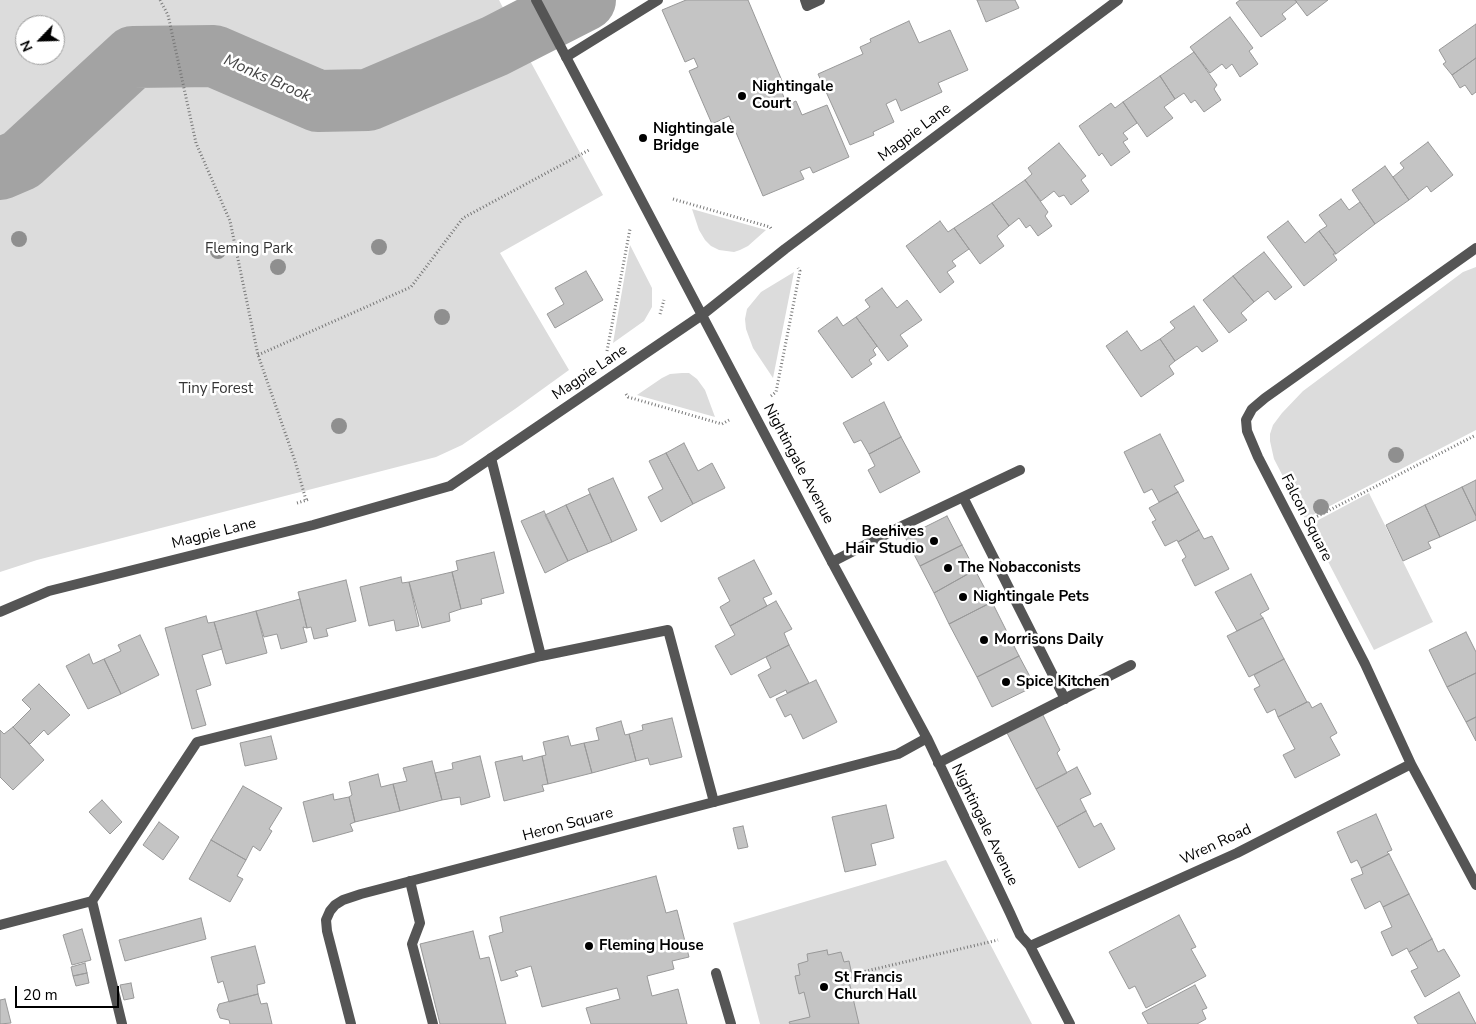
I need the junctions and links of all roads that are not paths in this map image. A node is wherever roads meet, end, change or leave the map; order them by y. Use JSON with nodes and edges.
{"nodes":[{"id":1,"x":536,"y":0,"type":"edge"},
{"id":2,"x":658,"y":0,"type":"edge"},
{"id":3,"x":805,"y":0,"type":"edge"},
{"id":4,"x":820,"y":0,"type":"edge"},
{"id":5,"x":1118,"y":0,"type":"edge"},
{"id":6,"x":565,"y":55,"type":"junction"},
{"id":7,"x":1476,"y":248,"type":"edge"},
{"id":8,"x":702,"y":315,"type":"junction"},
{"id":9,"x":491,"y":458,"type":"junction"},
{"id":10,"x":1020,"y":470,"type":"dead end"},
{"id":11,"x":963,"y":497,"type":"junction"},
{"id":12,"x":832,"y":562,"type":"junction"},
{"id":13,"x":0,"y":612,"type":"edge"},
{"id":14,"x":541,"y":656,"type":"junction"},
{"id":15,"x":1131,"y":666,"type":"dead end"},
{"id":16,"x":1065,"y":699,"type":"junction"},
{"id":17,"x":927,"y":738,"type":"junction"},
{"id":18,"x":938,"y":763,"type":"junction"},
{"id":19,"x":1411,"y":764,"type":"junction"},
{"id":20,"x":714,"y":802,"type":"junction"},
{"id":21,"x":410,"y":881,"type":"junction"},
{"id":22,"x":1476,"y":885,"type":"edge"},
{"id":23,"x":92,"y":901,"type":"junction"},
{"id":24,"x":0,"y":924,"type":"edge"},
{"id":25,"x":1030,"y":946,"type":"junction"},
{"id":26,"x":716,"y":973,"type":"dead end"},
{"id":27,"x":122,"y":1024,"type":"edge"},
{"id":28,"x":351,"y":1024,"type":"edge"},
{"id":29,"x":433,"y":1024,"type":"edge"},
{"id":30,"x":730,"y":1024,"type":"edge"},
{"id":31,"x":1070,"y":1024,"type":"edge"}],
"edges":[{"from":1,"to":6,"type":"street","name":"Nightingale Avenue"},
{"from":2,"to":6,"type":"street"},
{"from":3,"to":4,"type":"street"},
{"from":5,"to":8,"type":"street","name":"Magpie Lane"},
{"from":6,"to":8,"type":"street","name":"Nightingale Avenue"},
{"from":7,"to":19,"type":"street","name":"Falcon Square"},
{"from":8,"to":9,"type":"street","name":"Magpie Lane"},
{"from":8,"to":12,"type":"street","name":"Nightingale Avenue"},
{"from":9,"to":13,"type":"street","name":"Magpie Lane"},
{"from":9,"to":14,"type":"street"},
{"from":10,"to":11,"type":"street"},
{"from":11,"to":12,"type":"street"},
{"from":11,"to":16,"type":"street"},
{"from":12,"to":17,"type":"street","name":"Nightingale Avenue"},
{"from":14,"to":20,"type":"street"},
{"from":14,"to":23,"type":"street"},
{"from":15,"to":16,"type":"street"},
{"from":16,"to":18,"type":"street"},
{"from":17,"to":18,"type":"street","name":"Nightingale Avenue"},
{"from":17,"to":20,"type":"street","name":"Heron Square"},
{"from":18,"to":25,"type":"street","name":"Nightingale Avenue"},
{"from":19,"to":22,"type":"street","name":"Falcon Square"},
{"from":19,"to":25,"type":"street","name":"Wren Road"},
{"from":20,"to":21,"type":"street","name":"Heron Square"},
{"from":21,"to":28,"type":"street","name":"Heron Square"},
{"from":21,"to":29,"type":"street"},
{"from":23,"to":24,"type":"street"},
{"from":23,"to":27,"type":"street"},
{"from":25,"to":31,"type":"street","name":"Nightingale Avenue"},
{"from":26,"to":30,"type":"street"}]}
